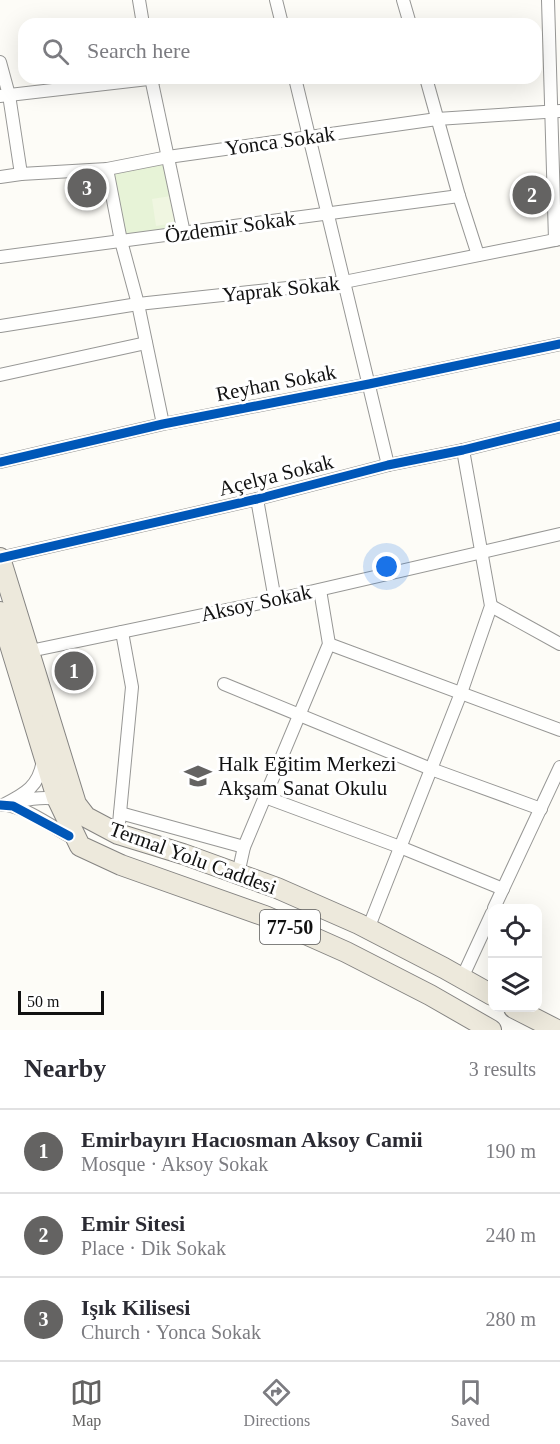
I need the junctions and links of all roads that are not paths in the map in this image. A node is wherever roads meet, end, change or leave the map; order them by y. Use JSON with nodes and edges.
{"nodes":[{"id":1,"x":139,"y":0,"type":"edge"},
{"id":2,"x":276,"y":0,"type":"edge"},
{"id":3,"x":403,"y":0,"type":"edge"},
{"id":4,"x":548,"y":0,"type":"edge"},
{"id":5,"x":142,"y":18,"type":"edge"},
{"id":6,"x":280,"y":18,"type":"edge"},
{"id":7,"x":408,"y":18,"type":"edge"},
{"id":8,"x":549,"y":36,"type":"junction"},
{"id":9,"x":542,"y":37,"type":"edge"},
{"id":10,"x":0,"y":62,"type":"edge"},
{"id":11,"x":99,"y":84,"type":"edge"},
{"id":12,"x":152,"y":84,"type":"edge"},
{"id":13,"x":296,"y":84,"type":"edge"},
{"id":14,"x":428,"y":84,"type":"edge"},
{"id":15,"x":4,"y":95,"type":"edge"},
{"id":16,"x":556,"y":111,"type":"edge"},
{"id":17,"x":437,"y":119,"type":"junction"},
{"id":18,"x":309,"y":137,"type":"junction"},
{"id":19,"x":168,"y":157,"type":"junction"},
{"id":20,"x":107,"y":169,"type":"junction"},
{"id":21,"x":21,"y":174,"type":"junction"},
{"id":22,"x":0,"y":177,"type":"edge"},
{"id":23,"x":459,"y":196,"type":"junction"},
{"id":24,"x":328,"y":214,"type":"junction"},
{"id":25,"x":184,"y":233,"type":"junction"},
{"id":26,"x":558,"y":239,"type":"edge"},
{"id":27,"x":121,"y":241,"type":"junction"},
{"id":28,"x":478,"y":255,"type":"junction"},
{"id":29,"x":0,"y":257,"type":"edge"},
{"id":30,"x":344,"y":282,"type":"junction"},
{"id":31,"x":138,"y":304,"type":"junction"},
{"id":32,"x":0,"y":327,"type":"edge"},
{"id":33,"x":146,"y":343,"type":"junction"},
{"id":34,"x":560,"y":344,"type":"edge"},
{"id":35,"x":0,"y":375,"type":"edge"},
{"id":36,"x":369,"y":384,"type":"junction"},
{"id":37,"x":163,"y":424,"type":"junction"},
{"id":38,"x":560,"y":426,"type":"edge"},
{"id":39,"x":463,"y":450,"type":"junction"},
{"id":40,"x":0,"y":462,"type":"edge"},
{"id":41,"x":388,"y":465,"type":"junction"},
{"id":42,"x":257,"y":499,"type":"junction"},
{"id":43,"x":560,"y":534,"type":"edge"},
{"id":44,"x":482,"y":552,"type":"junction"},
{"id":45,"x":0,"y":558,"type":"edge"},
{"id":46,"x":320,"y":590,"type":"junction"},
{"id":47,"x":275,"y":600,"type":"junction"},
{"id":48,"x":491,"y":606,"type":"junction"},
{"id":49,"x":0,"y":612,"type":"edge"},
{"id":50,"x":122,"y":632,"type":"junction"},
{"id":51,"x":329,"y":644,"type":"junction"},
{"id":52,"x":560,"y":644,"type":"edge"},
{"id":53,"x":30,"y":651,"type":"junction"},
{"id":54,"x":224,"y":684,"type":"dead end"},
{"id":55,"x":461,"y":693,"type":"junction"},
{"id":56,"x":300,"y":714,"type":"junction"},
{"id":57,"x":560,"y":730,"type":"edge"},
{"id":58,"x":44,"y":754,"type":"junction"},
{"id":59,"x":560,"y":768,"type":"edge"},
{"id":60,"x":431,"y":769,"type":"junction"},
{"id":61,"x":265,"y":797,"type":"junction"},
{"id":62,"x":57,"y":798,"type":"junction"},
{"id":63,"x":1,"y":805,"type":"edge"},
{"id":64,"x":541,"y":809,"type":"junction"},
{"id":65,"x":81,"y":811,"type":"junction"},
{"id":66,"x":120,"y":813,"type":"junction"},
{"id":67,"x":118,"y":834,"type":"junction"},
{"id":68,"x":74,"y":841,"type":"junction"},
{"id":69,"x":400,"y":847,"type":"junction"},
{"id":70,"x":244,"y":848,"type":"junction"},
{"id":71,"x":238,"y":874,"type":"junction"},
{"id":72,"x":503,"y":889,"type":"junction"},
{"id":73,"x":496,"y":904,"type":"edge"},
{"id":74,"x":488,"y":921,"type":"edge"},
{"id":75,"x":368,"y":929,"type":"junction"},
{"id":76,"x":462,"y":978,"type":"junction"},
{"id":77,"x":488,"y":993,"type":"edge"},
{"id":78,"x":522,"y":1012,"type":"edge"},
{"id":79,"x":491,"y":1030,"type":"edge"},
{"id":80,"x":557,"y":1030,"type":"edge"}],
"edges":[{"from":1,"to":5,"type":"street"},
{"from":2,"to":6,"type":"street"},
{"from":3,"to":7,"type":"street"},
{"from":4,"to":8,"type":"street"},
{"from":8,"to":9,"type":"street"},
{"from":8,"to":16,"type":"street"},
{"from":10,"to":15,"type":"street"},
{"from":11,"to":15,"type":"street"},
{"from":12,"to":19,"type":"street"},
{"from":13,"to":18,"type":"street"},
{"from":14,"to":17,"type":"street"},
{"from":15,"to":21,"type":"street"},
{"from":16,"to":17,"type":"street","name":"Yonca Sokak"},
{"from":16,"to":26,"type":"street"},
{"from":17,"to":18,"type":"street","name":"Yonca Sokak"},
{"from":17,"to":23,"type":"street"},
{"from":18,"to":19,"type":"street","name":"Yonca Sokak"},
{"from":18,"to":24,"type":"street"},
{"from":19,"to":20,"type":"street","name":"Yonca Sokak"},
{"from":19,"to":25,"type":"street"},
{"from":20,"to":21,"type":"street","name":"Yonca Sokak"},
{"from":20,"to":27,"type":"street"},
{"from":21,"to":22,"type":"street","name":"Yonca Sokak"},
{"from":23,"to":24,"type":"street","name":"Özdemir Sokak"},
{"from":23,"to":28,"type":"street"},
{"from":24,"to":25,"type":"street","name":"Özdemir Sokak"},
{"from":24,"to":30,"type":"street"},
{"from":25,"to":27,"type":"street","name":"Özdemir Sokak"},
{"from":26,"to":28,"type":"street","name":"Yaprak Sokak"},
{"from":27,"to":29,"type":"street","name":"Özdemir Sokak"},
{"from":27,"to":31,"type":"street"},
{"from":28,"to":30,"type":"street","name":"Yaprak Sokak"},
{"from":30,"to":31,"type":"street","name":"Yaprak Sokak"},
{"from":30,"to":36,"type":"street"},
{"from":31,"to":32,"type":"street","name":"Yaprak Sokak"},
{"from":31,"to":33,"type":"street"},
{"from":33,"to":35,"type":"street"},
{"from":33,"to":37,"type":"street"},
{"from":34,"to":36,"type":"street","name":"Reyhan Sokak"},
{"from":36,"to":37,"type":"street","name":"Reyhan Sokak"},
{"from":36,"to":41,"type":"street"},
{"from":37,"to":40,"type":"street","name":"Reyhan Sokak"},
{"from":38,"to":39,"type":"street","name":"Açelya Sokak"},
{"from":39,"to":41,"type":"street","name":"Açelya Sokak"},
{"from":39,"to":44,"type":"street"},
{"from":41,"to":42,"type":"street","name":"Açelya Sokak"},
{"from":42,"to":45,"type":"street","name":"Açelya Sokak"},
{"from":42,"to":47,"type":"street"},
{"from":43,"to":44,"type":"street","name":"Aksoy Sokak"},
{"from":44,"to":46,"type":"street","name":"Aksoy Sokak"},
{"from":44,"to":48,"type":"street"},
{"from":45,"to":53,"type":"main road"},
{"from":46,"to":47,"type":"street","name":"Aksoy Sokak"},
{"from":46,"to":51,"type":"street"},
{"from":47,"to":50,"type":"street","name":"Aksoy Sokak"},
{"from":48,"to":52,"type":"street"},
{"from":48,"to":55,"type":"street"},
{"from":49,"to":58,"type":"main road"},
{"from":50,"to":53,"type":"street","name":"Aksoy Sokak"},
{"from":50,"to":66,"type":"street"},
{"from":51,"to":55,"type":"street"},
{"from":51,"to":56,"type":"street"},
{"from":53,"to":65,"type":"main road"},
{"from":54,"to":56,"type":"street"},
{"from":55,"to":57,"type":"street"},
{"from":55,"to":60,"type":"street"},
{"from":56,"to":60,"type":"street"},
{"from":56,"to":61,"type":"street"},
{"from":58,"to":62,"type":"main road"},
{"from":58,"to":63,"type":"street"},
{"from":59,"to":64,"type":"street"},
{"from":60,"to":64,"type":"street"},
{"from":60,"to":69,"type":"street"},
{"from":61,"to":69,"type":"street"},
{"from":61,"to":70,"type":"street"},
{"from":62,"to":63,"type":"street"},
{"from":62,"to":65,"type":"street","number":"77-50"},
{"from":62,"to":68,"type":"main road"},
{"from":63,"to":68,"type":"street"},
{"from":64,"to":72,"type":"street"},
{"from":65,"to":67,"type":"main road","name":"Termal Yolu Caddesi","number":"77-50"},
{"from":66,"to":67,"type":"street"},
{"from":66,"to":70,"type":"street"},
{"from":67,"to":71,"type":"main road","name":"Termal Yolu Caddesi","number":"77-50"},
{"from":68,"to":79,"type":"main road","number":"77-50"},
{"from":69,"to":72,"type":"street"},
{"from":69,"to":75,"type":"street"},
{"from":70,"to":71,"type":"street"},
{"from":71,"to":75,"type":"main road","name":"Termal Yolu Caddesi","number":"77-50"},
{"from":72,"to":73,"type":"street"},
{"from":74,"to":76,"type":"street"},
{"from":75,"to":76,"type":"main road","name":"Termal Yolu Caddesi","number":"77-50"},
{"from":76,"to":77,"type":"main road","name":"Termal Yolu Caddesi","number":"77-50"},
{"from":78,"to":80,"type":"main road"}]}
